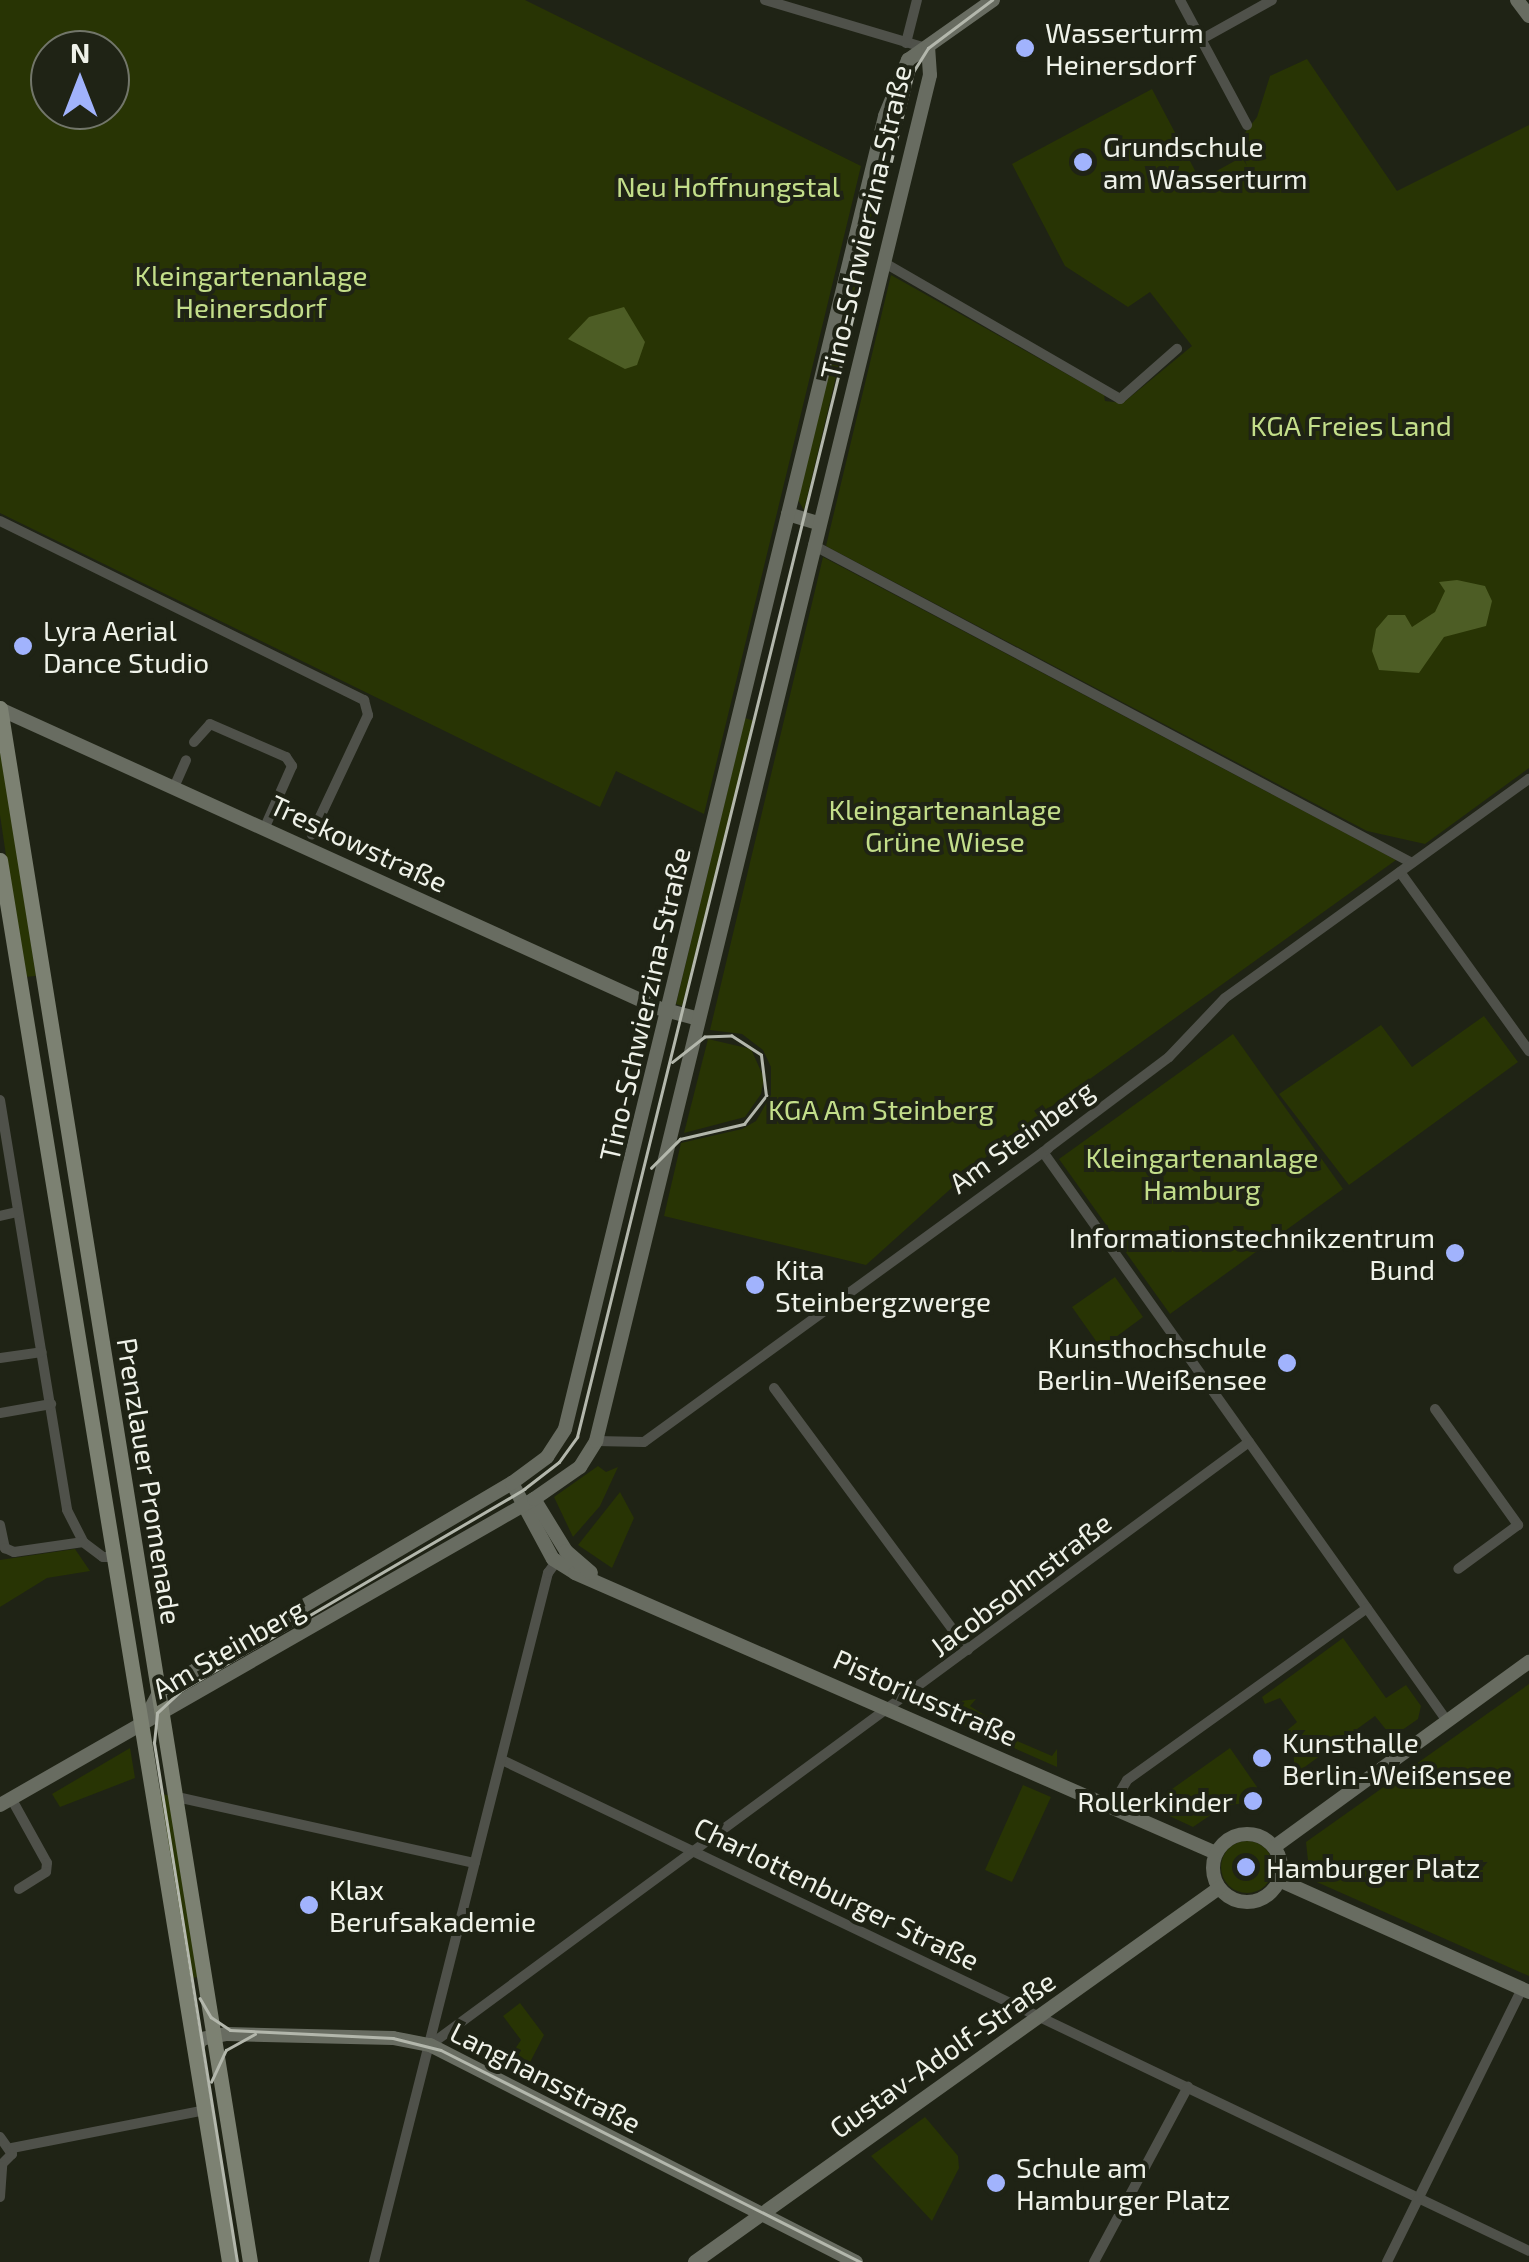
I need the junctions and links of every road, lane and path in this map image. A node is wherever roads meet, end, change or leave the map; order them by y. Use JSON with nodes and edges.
{"nodes":[{"id":1,"x":765,"y":0,"type":"edge"},
{"id":2,"x":916,"y":0,"type":"edge"},
{"id":3,"x":994,"y":0,"type":"edge"},
{"id":4,"x":1180,"y":0,"type":"edge"},
{"id":5,"x":1272,"y":0,"type":"edge"},
{"id":6,"x":1516,"y":0,"type":"edge"},
{"id":7,"x":1529,"y":16,"type":"edge"},
{"id":8,"x":1202,"y":39,"type":"junction"},
{"id":9,"x":906,"y":44,"type":"junction"},
{"id":10,"x":928,"y":48,"type":"junction"},
{"id":11,"x":1247,"y":124,"type":"dead end"},
{"id":12,"x":884,"y":262,"type":"junction"},
{"id":13,"x":1178,"y":349,"type":"dead end"},
{"id":14,"x":788,"y":514,"type":"junction"},
{"id":15,"x":0,"y":520,"type":"edge"},
{"id":16,"x":818,"y":523,"type":"junction"},
{"id":17,"x":813,"y":545,"type":"junction"},
{"id":18,"x":0,"y":709,"type":"edge"},
{"id":19,"x":194,"y":742,"type":"dead end"},
{"id":20,"x":186,"y":760,"type":"dead end"},
{"id":21,"x":1529,"y":779,"type":"edge"},
{"id":22,"x":175,"y":785,"type":"junction"},
{"id":23,"x":265,"y":827,"type":"junction"},
{"id":24,"x":312,"y":834,"type":"dead end"},
{"id":25,"x":0,"y":860,"type":"edge"},
{"id":26,"x":1412,"y":863,"type":"junction"},
{"id":27,"x":1400,"y":872,"type":"junction"},
{"id":28,"x":8,"y":957,"type":"edge"},
{"id":29,"x":667,"y":1011,"type":"junction"},
{"id":30,"x":699,"y":1019,"type":"junction"},
{"id":31,"x":1529,"y":1051,"type":"edge"},
{"id":32,"x":0,"y":1100,"type":"edge"},
{"id":33,"x":1043,"y":1152,"type":"junction"},
{"id":34,"x":5,"y":1160,"type":"edge"},
{"id":35,"x":18,"y":1212,"type":"junction"},
{"id":36,"x":0,"y":1216,"type":"edge"},
{"id":37,"x":42,"y":1352,"type":"junction"},
{"id":38,"x":0,"y":1358,"type":"edge"},
{"id":39,"x":774,"y":1388,"type":"dead end"},
{"id":40,"x":51,"y":1404,"type":"junction"},
{"id":41,"x":1435,"y":1408,"type":"dead end"},
{"id":42,"x":0,"y":1413,"type":"edge"},
{"id":43,"x":596,"y":1441,"type":"junction"},
{"id":44,"x":1249,"y":1442,"type":"junction"},
{"id":45,"x":120,"y":1450,"type":"junction"},
{"id":46,"x":98,"y":1453,"type":"junction"},
{"id":47,"x":522,"y":1496,"type":"junction"},
{"id":48,"x":0,"y":1525,"type":"edge"},
{"id":49,"x":83,"y":1542,"type":"junction"},
{"id":50,"x":116,"y":1556,"type":"junction"},
{"id":51,"x":561,"y":1557,"type":"junction"},
{"id":52,"x":1458,"y":1569,"type":"dead end"},
{"id":53,"x":1367,"y":1608,"type":"junction"},
{"id":54,"x":968,"y":1650,"type":"junction"},
{"id":55,"x":1529,"y":1662,"type":"edge"},
{"id":56,"x":160,"y":1691,"type":"junction"},
{"id":57,"x":890,"y":1709,"type":"junction"},
{"id":58,"x":164,"y":1715,"type":"junction"},
{"id":59,"x":144,"y":1721,"type":"junction"},
{"id":60,"x":1447,"y":1721,"type":"junction"},
{"id":61,"x":502,"y":1760,"type":"junction"},
{"id":62,"x":176,"y":1797,"type":"junction"},
{"id":63,"x":6,"y":1802,"type":"edge"},
{"id":64,"x":1110,"y":1807,"type":"junction"},
{"id":65,"x":1274,"y":1846,"type":"junction"},
{"id":66,"x":701,"y":1852,"type":"junction"},
{"id":67,"x":1216,"y":1852,"type":"junction"},
{"id":68,"x":475,"y":1863,"type":"junction"},
{"id":69,"x":1279,"y":1880,"type":"junction"},
{"id":70,"x":1219,"y":1888,"type":"junction"},
{"id":71,"x":18,"y":1889,"type":"dead end"},
{"id":72,"x":1526,"y":1991,"type":"edge"},
{"id":73,"x":1040,"y":2016,"type":"junction"},
{"id":74,"x":214,"y":2035,"type":"junction"},
{"id":75,"x":430,"y":2046,"type":"junction"},
{"id":76,"x":196,"y":2049,"type":"junction"},
{"id":77,"x":1188,"y":2086,"type":"junction"},
{"id":78,"x":206,"y":2110,"type":"junction"},
{"id":79,"x":0,"y":2137,"type":"edge"},
{"id":80,"x":12,"y":2148,"type":"junction"},
{"id":81,"x":1,"y":2166,"type":"edge"},
{"id":82,"x":1418,"y":2196,"type":"junction"},
{"id":83,"x":0,"y":2197,"type":"edge"},
{"id":84,"x":761,"y":2214,"type":"junction"},
{"id":85,"x":1529,"y":2250,"type":"edge"},
{"id":86,"x":229,"y":2262,"type":"edge"},
{"id":87,"x":250,"y":2262,"type":"edge"},
{"id":88,"x":374,"y":2262,"type":"edge"},
{"id":89,"x":695,"y":2262,"type":"edge"},
{"id":90,"x":856,"y":2262,"type":"edge"},
{"id":91,"x":1094,"y":2262,"type":"edge"},
{"id":92,"x":1387,"y":2262,"type":"edge"}],
"edges":[{"from":1,"to":9,"type":"street"},
{"from":2,"to":9,"type":"street"},
{"from":3,"to":10,"type":"main road","name":"Tino-Schwierzina-Straße"},
{"from":4,"to":8,"type":"street"},
{"from":5,"to":8,"type":"street"},
{"from":6,"to":7,"type":"main road"},
{"from":8,"to":11,"type":"street"},
{"from":9,"to":10,"type":"street"},
{"from":10,"to":12,"type":"main road","name":"Tino-Schwierzina-Straße"},
{"from":10,"to":14,"type":"main road","name":"Tino-Schwierzina-Straße"},
{"from":12,"to":13,"type":"street"},
{"from":12,"to":16,"type":"main road","name":"Tino-Schwierzina-Straße"},
{"from":14,"to":16,"type":"main road"},
{"from":14,"to":29,"type":"main road","name":"Tino-Schwierzina-Straße"},
{"from":15,"to":24,"type":"street"},
{"from":16,"to":17,"type":"main road","name":"Tino-Schwierzina-Straße"},
{"from":17,"to":26,"type":"street"},
{"from":17,"to":30,"type":"main road","name":"Tino-Schwierzina-Straße"},
{"from":18,"to":22,"type":"main road","name":"Treskowstraße"},
{"from":18,"to":45,"type":"main road","name":"Prenzlauer Promenade"},
{"from":19,"to":23,"type":"street"},
{"from":20,"to":22,"type":"street"},
{"from":21,"to":26,"type":"street","name":"Am Steinberg"},
{"from":22,"to":23,"type":"main road","name":"Treskowstraße"},
{"from":23,"to":29,"type":"main road","name":"Treskowstraße"},
{"from":25,"to":28,"type":"main road","name":"Prenzlauer Promenade"},
{"from":26,"to":27,"type":"street","name":"Am Steinberg"},
{"from":27,"to":31,"type":"street"},
{"from":27,"to":33,"type":"street","name":"Am Steinberg"},
{"from":28,"to":46,"type":"main road","name":"Prenzlauer Promenade"},
{"from":29,"to":30,"type":"main road","name":"Treskowstraße"},
{"from":29,"to":47,"type":"main road","name":"Tino-Schwierzina-Straße"},
{"from":30,"to":43,"type":"main road","name":"Tino-Schwierzina-Straße"},
{"from":32,"to":34,"type":"street"},
{"from":33,"to":43,"type":"street","name":"Am Steinberg"},
{"from":33,"to":44,"type":"street"},
{"from":34,"to":35,"type":"street"},
{"from":35,"to":36,"type":"street"},
{"from":35,"to":37,"type":"street"},
{"from":37,"to":38,"type":"street"},
{"from":37,"to":40,"type":"street"},
{"from":39,"to":54,"type":"street"},
{"from":40,"to":42,"type":"street"},
{"from":40,"to":49,"type":"street"},
{"from":41,"to":52,"type":"street"},
{"from":43,"to":47,"type":"main road","name":"Am Steinberg"},
{"from":44,"to":53,"type":"street"},
{"from":44,"to":54,"type":"street","name":"Jacobsohnstraße"},
{"from":45,"to":46,"type":"main road"},
{"from":45,"to":56,"type":"main road","name":"Prenzlauer Promenade"},
{"from":46,"to":50,"type":"main road","name":"Prenzlauer Promenade"},
{"from":47,"to":51,"type":"main road","name":"Pistoriusstraße"},
{"from":47,"to":56,"type":"main road","name":"Am Steinberg"},
{"from":47,"to":58,"type":"main road","name":"Am Steinberg"},
{"from":48,"to":49,"type":"street"},
{"from":49,"to":50,"type":"street","name":"Prenzlauer Promenade"},
{"from":50,"to":59,"type":"main road","name":"Prenzlauer Promenade"},
{"from":51,"to":57,"type":"main road","name":"Pistoriusstraße"},
{"from":51,"to":61,"type":"street"},
{"from":53,"to":60,"type":"street"},
{"from":53,"to":64,"type":"street"},
{"from":54,"to":57,"type":"street","name":"Jacobsohnstraße"},
{"from":55,"to":60,"type":"main road"},
{"from":56,"to":58,"type":"main road","name":"Prenzlauer Promenade"},
{"from":56,"to":59,"type":"main road","name":"Am Steinberg"},
{"from":57,"to":64,"type":"main road","name":"Pistoriusstraße"},
{"from":57,"to":66,"type":"street","name":"Jacobsohnstraße"},
{"from":58,"to":59,"type":"main road","name":"Am Steinberg"},
{"from":58,"to":62,"type":"main road","name":"Prenzlauer Promenade"},
{"from":59,"to":63,"type":"main road"},
{"from":59,"to":76,"type":"main road","name":"Prenzlauer Promenade"},
{"from":60,"to":65,"type":"main road"},
{"from":61,"to":66,"type":"street","name":"Charlottenburger Straße"},
{"from":61,"to":68,"type":"street"},
{"from":62,"to":68,"type":"street"},
{"from":62,"to":74,"type":"main road","name":"Prenzlauer Promenade"},
{"from":63,"to":71,"type":"street"},
{"from":64,"to":67,"type":"main road","name":"Pistoriusstraße"},
{"from":65,"to":67,"type":"main road"},
{"from":65,"to":69,"type":"main road"},
{"from":66,"to":73,"type":"street","name":"Charlottenburger Straße"},
{"from":66,"to":75,"type":"street","name":"Jacobsohnstraße"},
{"from":67,"to":70,"type":"main road"},
{"from":68,"to":75,"type":"street"},
{"from":69,"to":70,"type":"main road"},
{"from":69,"to":72,"type":"main road"},
{"from":70,"to":73,"type":"main road","name":"Gustav-Adolf-Straße"},
{"from":72,"to":82,"type":"street"},
{"from":73,"to":77,"type":"street","name":"Charlottenburger Straße"},
{"from":73,"to":84,"type":"main road","name":"Gustav-Adolf-Straße"},
{"from":74,"to":75,"type":"main road","name":"Langhansstraße"},
{"from":74,"to":76,"type":"main road"},
{"from":74,"to":87,"type":"main road","name":"Prenzlauer Promenade"},
{"from":75,"to":84,"type":"main road","name":"Langhansstraße"},
{"from":75,"to":88,"type":"street"},
{"from":76,"to":78,"type":"main road","name":"Prenzlauer Promenade"},
{"from":77,"to":82,"type":"street","name":"Charlottenburger Straße"},
{"from":77,"to":91,"type":"street"},
{"from":78,"to":80,"type":"street"},
{"from":78,"to":86,"type":"main road","name":"Prenzlauer Promenade"},
{"from":79,"to":80,"type":"street"},
{"from":80,"to":81,"type":"street"},
{"from":81,"to":83,"type":"street"},
{"from":82,"to":85,"type":"street","name":"Charlottenburger Straße"},
{"from":82,"to":92,"type":"street"},
{"from":84,"to":89,"type":"main road","name":"Gustav-Adolf-Straße"},
{"from":84,"to":90,"type":"main road","name":"Langhansstraße"}]}
